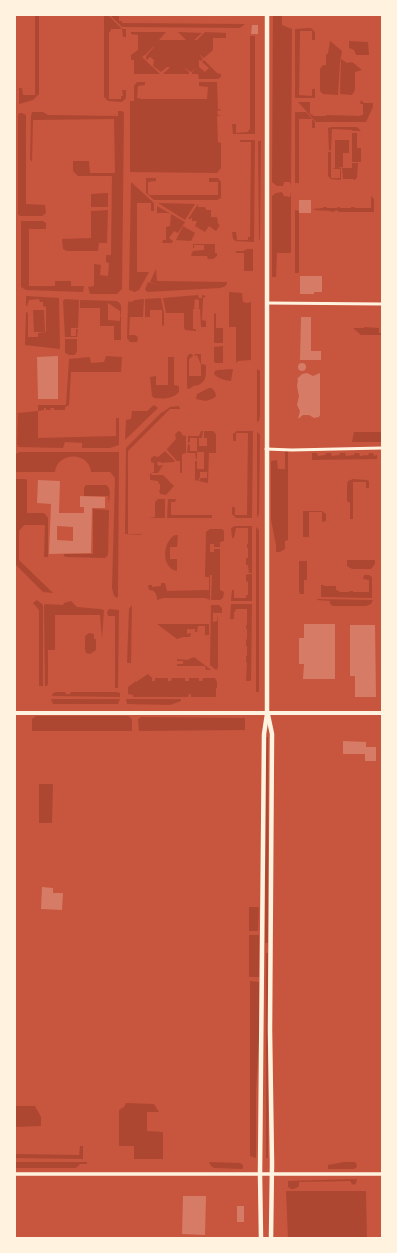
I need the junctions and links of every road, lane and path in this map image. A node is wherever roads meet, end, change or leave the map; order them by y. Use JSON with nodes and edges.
{"nodes":[{"id":1,"x":266,"y":15,"type":"edge"},
{"id":2,"x":267,"y":303,"type":"junction"},
{"id":3,"x":382,"y":304,"type":"edge"},
{"id":4,"x":382,"y":448,"type":"edge"},
{"id":5,"x":266,"y":449,"type":"junction"},
{"id":6,"x":15,"y":713,"type":"edge"},
{"id":7,"x":382,"y":713,"type":"edge"},
{"id":8,"x":267,"y":714,"type":"junction"},
{"id":9,"x":15,"y":1174,"type":"edge"},
{"id":10,"x":260,"y":1174,"type":"junction"},
{"id":11,"x":272,"y":1174,"type":"junction"},
{"id":12,"x":382,"y":1174,"type":"edge"},
{"id":13,"x":261,"y":1238,"type":"edge"},
{"id":14,"x":272,"y":1238,"type":"edge"}],
"edges":[{"from":1,"to":2,"type":"main road"},
{"from":2,"to":3,"type":"street"},
{"from":2,"to":5,"type":"main road"},
{"from":4,"to":5,"type":"street"},
{"from":5,"to":8,"type":"main road"},
{"from":6,"to":8,"type":"main road"},
{"from":7,"to":8,"type":"main road"},
{"from":8,"to":10,"type":"main road"},
{"from":8,"to":11,"type":"main road"},
{"from":9,"to":10,"type":"street"},
{"from":10,"to":11,"type":"street"},
{"from":10,"to":13,"type":"main road"},
{"from":11,"to":12,"type":"street"},
{"from":11,"to":14,"type":"main road"}]}
